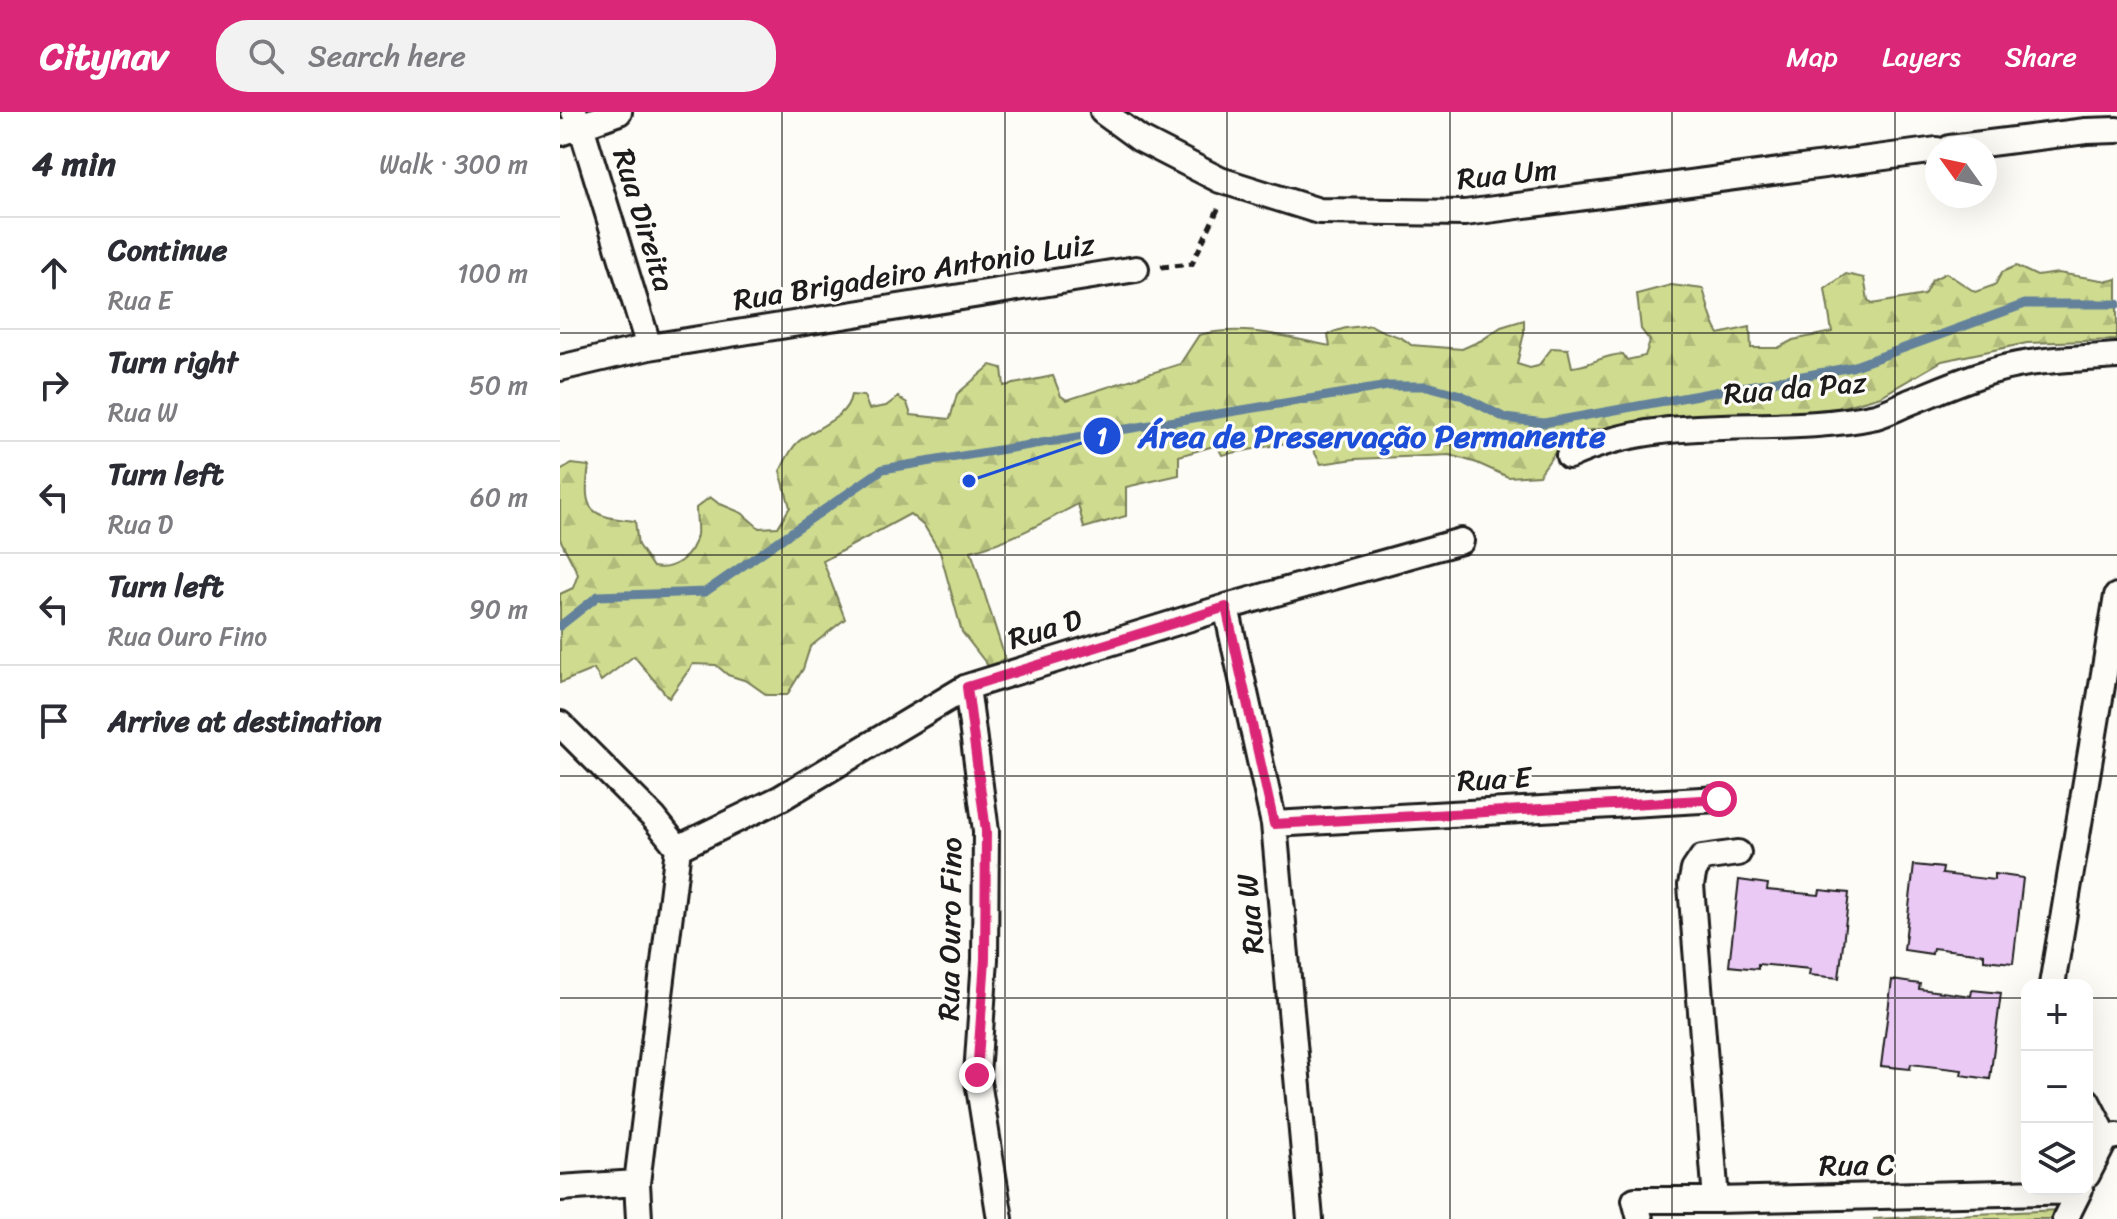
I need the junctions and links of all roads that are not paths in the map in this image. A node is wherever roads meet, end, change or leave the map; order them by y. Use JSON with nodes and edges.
{"nodes":[{"id":1,"x":619,"y":112,"type":"edge"},
{"id":2,"x":1103,"y":112,"type":"edge"},
{"id":3,"x":572,"y":124,"type":"edge"},
{"id":4,"x":2117,"y":130,"type":"edge"},
{"id":5,"x":1997,"y":142,"type":"edge"},
{"id":6,"x":1925,"y":152,"type":"edge"},
{"id":7,"x":1136,"y":269,"type":"road end"},
{"id":8,"x":649,"y":347,"type":"junction"},
{"id":9,"x":2117,"y":356,"type":"edge"},
{"id":10,"x":560,"y":368,"type":"edge"},
{"id":11,"x":1569,"y":456,"type":"dead end"},
{"id":12,"x":1461,"y":541,"type":"dead end"},
{"id":13,"x":2117,"y":596,"type":"edge"},
{"id":14,"x":1226,"y":607,"type":"junction"},
{"id":15,"x":967,"y":687,"type":"junction"},
{"id":16,"x":560,"y":724,"type":"edge"},
{"id":17,"x":1719,"y":799,"type":"dead end"},
{"id":18,"x":1274,"y":824,"type":"junction"},
{"id":19,"x":678,"y":848,"type":"junction"},
{"id":20,"x":1738,"y":853,"type":"dead end"},
{"id":21,"x":2053,"y":979,"type":"edge"},
{"id":22,"x":2093,"y":1110,"type":"edge"},
{"id":23,"x":2111,"y":1137,"type":"edge"},
{"id":24,"x":2093,"y":1167,"type":"edge"},
{"id":25,"x":637,"y":1183,"type":"junction"},
{"id":26,"x":560,"y":1188,"type":"edge"},
{"id":27,"x":2021,"y":1188,"type":"edge"},
{"id":28,"x":2077,"y":1195,"type":"edge"},
{"id":29,"x":1716,"y":1200,"type":"junction"},
{"id":30,"x":1637,"y":1210,"type":"edge"},
{"id":31,"x":639,"y":1219,"type":"edge"},
{"id":32,"x":1000,"y":1219,"type":"edge"},
{"id":33,"x":1310,"y":1219,"type":"edge"},
{"id":34,"x":2065,"y":1219,"type":"edge"}],
"edges":[{"from":1,"to":3,"type":"street"},
{"from":2,"to":6,"type":"street","name":"Rua Um"},
{"from":3,"to":8,"type":"street","name":"Rua Direita"},
{"from":4,"to":5,"type":"street"},
{"from":7,"to":8,"type":"street","name":"Rua Brigadeiro Antonio Luiz"},
{"from":8,"to":10,"type":"street","name":"Rua Brigadeiro Antonio Luiz"},
{"from":9,"to":11,"type":"street","name":"Rua da Paz"},
{"from":12,"to":14,"type":"street","name":"Rua D"},
{"from":13,"to":21,"type":"street"},
{"from":14,"to":15,"type":"street","name":"Rua D"},
{"from":14,"to":18,"type":"street","name":"Rua W"},
{"from":15,"to":19,"type":"street","name":"Rua D"},
{"from":15,"to":32,"type":"street","name":"Rua Ouro Fino"},
{"from":16,"to":19,"type":"street"},
{"from":17,"to":18,"type":"street","name":"Rua E"},
{"from":18,"to":33,"type":"street","name":"Rua W"},
{"from":19,"to":25,"type":"street"},
{"from":20,"to":29,"type":"street"},
{"from":22,"to":23,"type":"street"},
{"from":23,"to":24,"type":"street"},
{"from":25,"to":26,"type":"street"},
{"from":25,"to":31,"type":"street"},
{"from":27,"to":29,"type":"street","name":"Rua C"},
{"from":28,"to":34,"type":"street"},
{"from":29,"to":30,"type":"street","name":"Rua C"}]}
